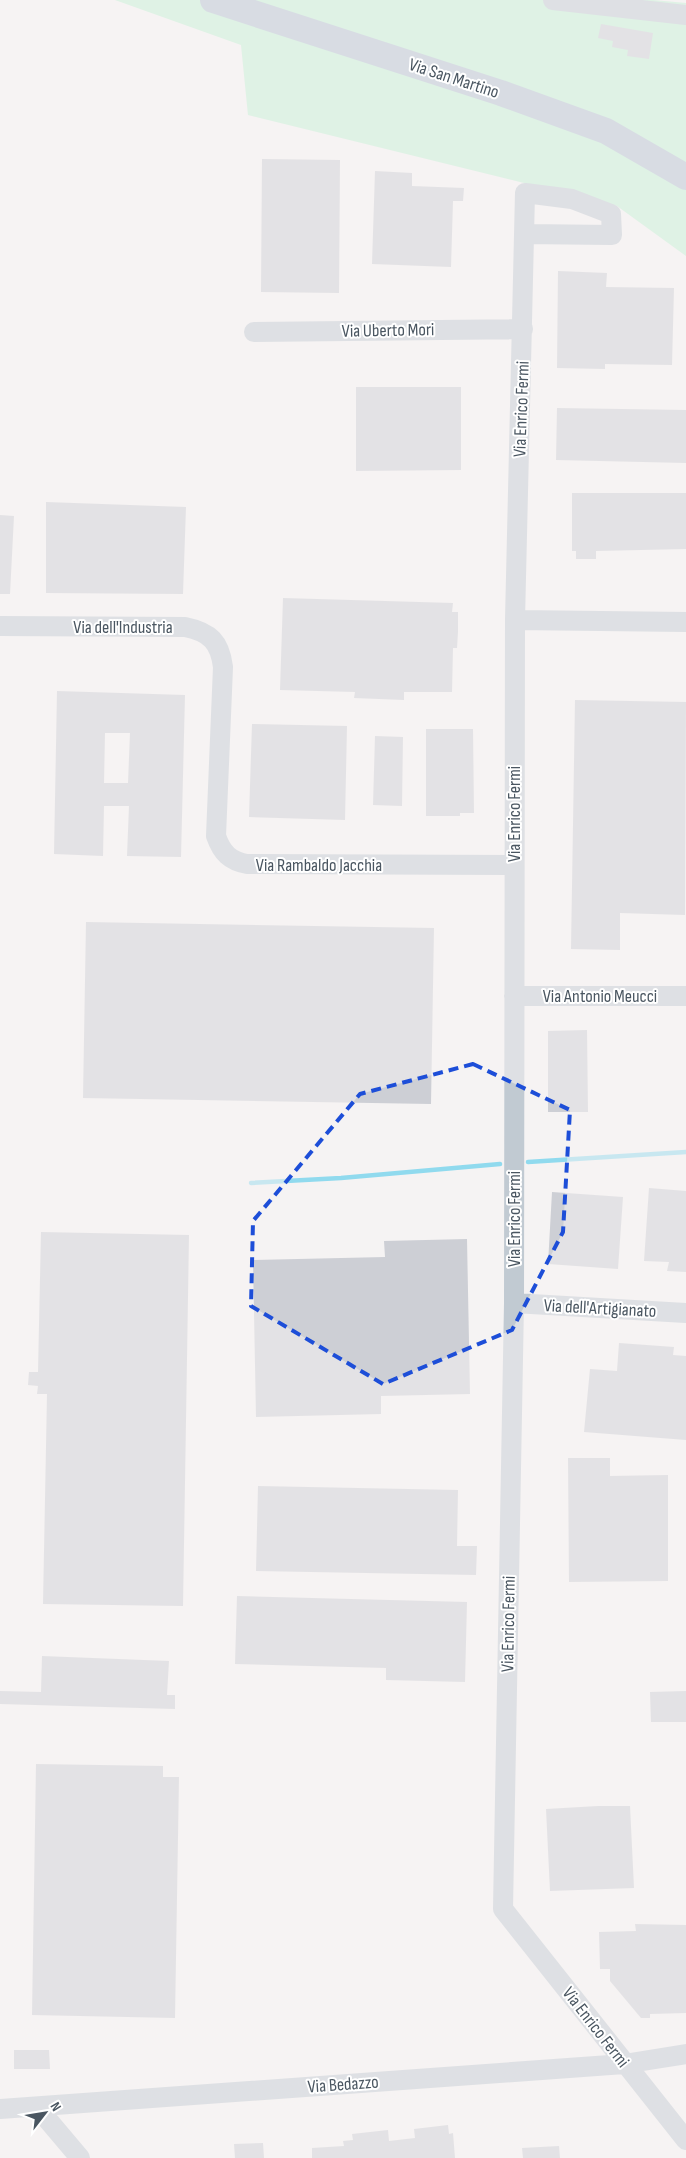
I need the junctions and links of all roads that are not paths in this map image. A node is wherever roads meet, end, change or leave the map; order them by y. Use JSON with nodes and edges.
{"nodes":[{"id":1,"x":213,"y":0,"type":"edge"},
{"id":2,"x":553,"y":0,"type":"edge"},
{"id":3,"x":686,"y":15,"type":"edge"},
{"id":4,"x":686,"y":178,"type":"edge"},
{"id":5,"x":524,"y":234,"type":"dead end"},
{"id":6,"x":523,"y":329,"type":"junction"},
{"id":7,"x":254,"y":332,"type":"dead end"},
{"id":8,"x":515,"y":620,"type":"junction"},
{"id":9,"x":686,"y":622,"type":"edge"},
{"id":10,"x":0,"y":626,"type":"edge"},
{"id":11,"x":223,"y":667,"type":"joint"},
{"id":12,"x":514,"y":865,"type":"junction"},
{"id":13,"x":514,"y":996,"type":"junction"},
{"id":14,"x":686,"y":996,"type":"edge"},
{"id":15,"x":514,"y":1303,"type":"junction"},
{"id":16,"x":686,"y":1313,"type":"edge"},
{"id":17,"x":686,"y":2054,"type":"edge"},
{"id":18,"x":624,"y":2064,"type":"junction"},
{"id":19,"x":37,"y":2107,"type":"junction"},
{"id":20,"x":0,"y":2109,"type":"edge"},
{"id":21,"x":686,"y":2140,"type":"edge"},
{"id":22,"x":80,"y":2158,"type":"edge"}],
"edges":[{"from":1,"to":4,"type":"main road","name":"Via San Martino"},
{"from":2,"to":3,"type":"street"},
{"from":5,"to":6,"type":"street","name":"Via Enrico Fermi"},
{"from":6,"to":7,"type":"street","name":"Via Uberto Mori"},
{"from":6,"to":8,"type":"street","name":"Via Enrico Fermi"},
{"from":8,"to":9,"type":"street"},
{"from":8,"to":12,"type":"street","name":"Via Enrico Fermi"},
{"from":10,"to":11,"type":"street","name":"Via dell'Industria"},
{"from":11,"to":12,"type":"street","name":"Via Rambaldo Jacchia"},
{"from":12,"to":13,"type":"street","name":"Via Enrico Fermi"},
{"from":13,"to":14,"type":"street","name":"Via Antonio Meucci"},
{"from":13,"to":15,"type":"street","name":"Via Enrico Fermi"},
{"from":15,"to":16,"type":"street","name":"Via dell'Artigianato"},
{"from":15,"to":18,"type":"street","name":"Via Enrico Fermi"},
{"from":17,"to":18,"type":"street","name":"Via Bedazzo"},
{"from":18,"to":19,"type":"street","name":"Via Bedazzo"},
{"from":18,"to":21,"type":"street","name":"Via Enrico Fermi"},
{"from":19,"to":20,"type":"street","name":"Via Bedazzo"},
{"from":19,"to":22,"type":"street"}]}
